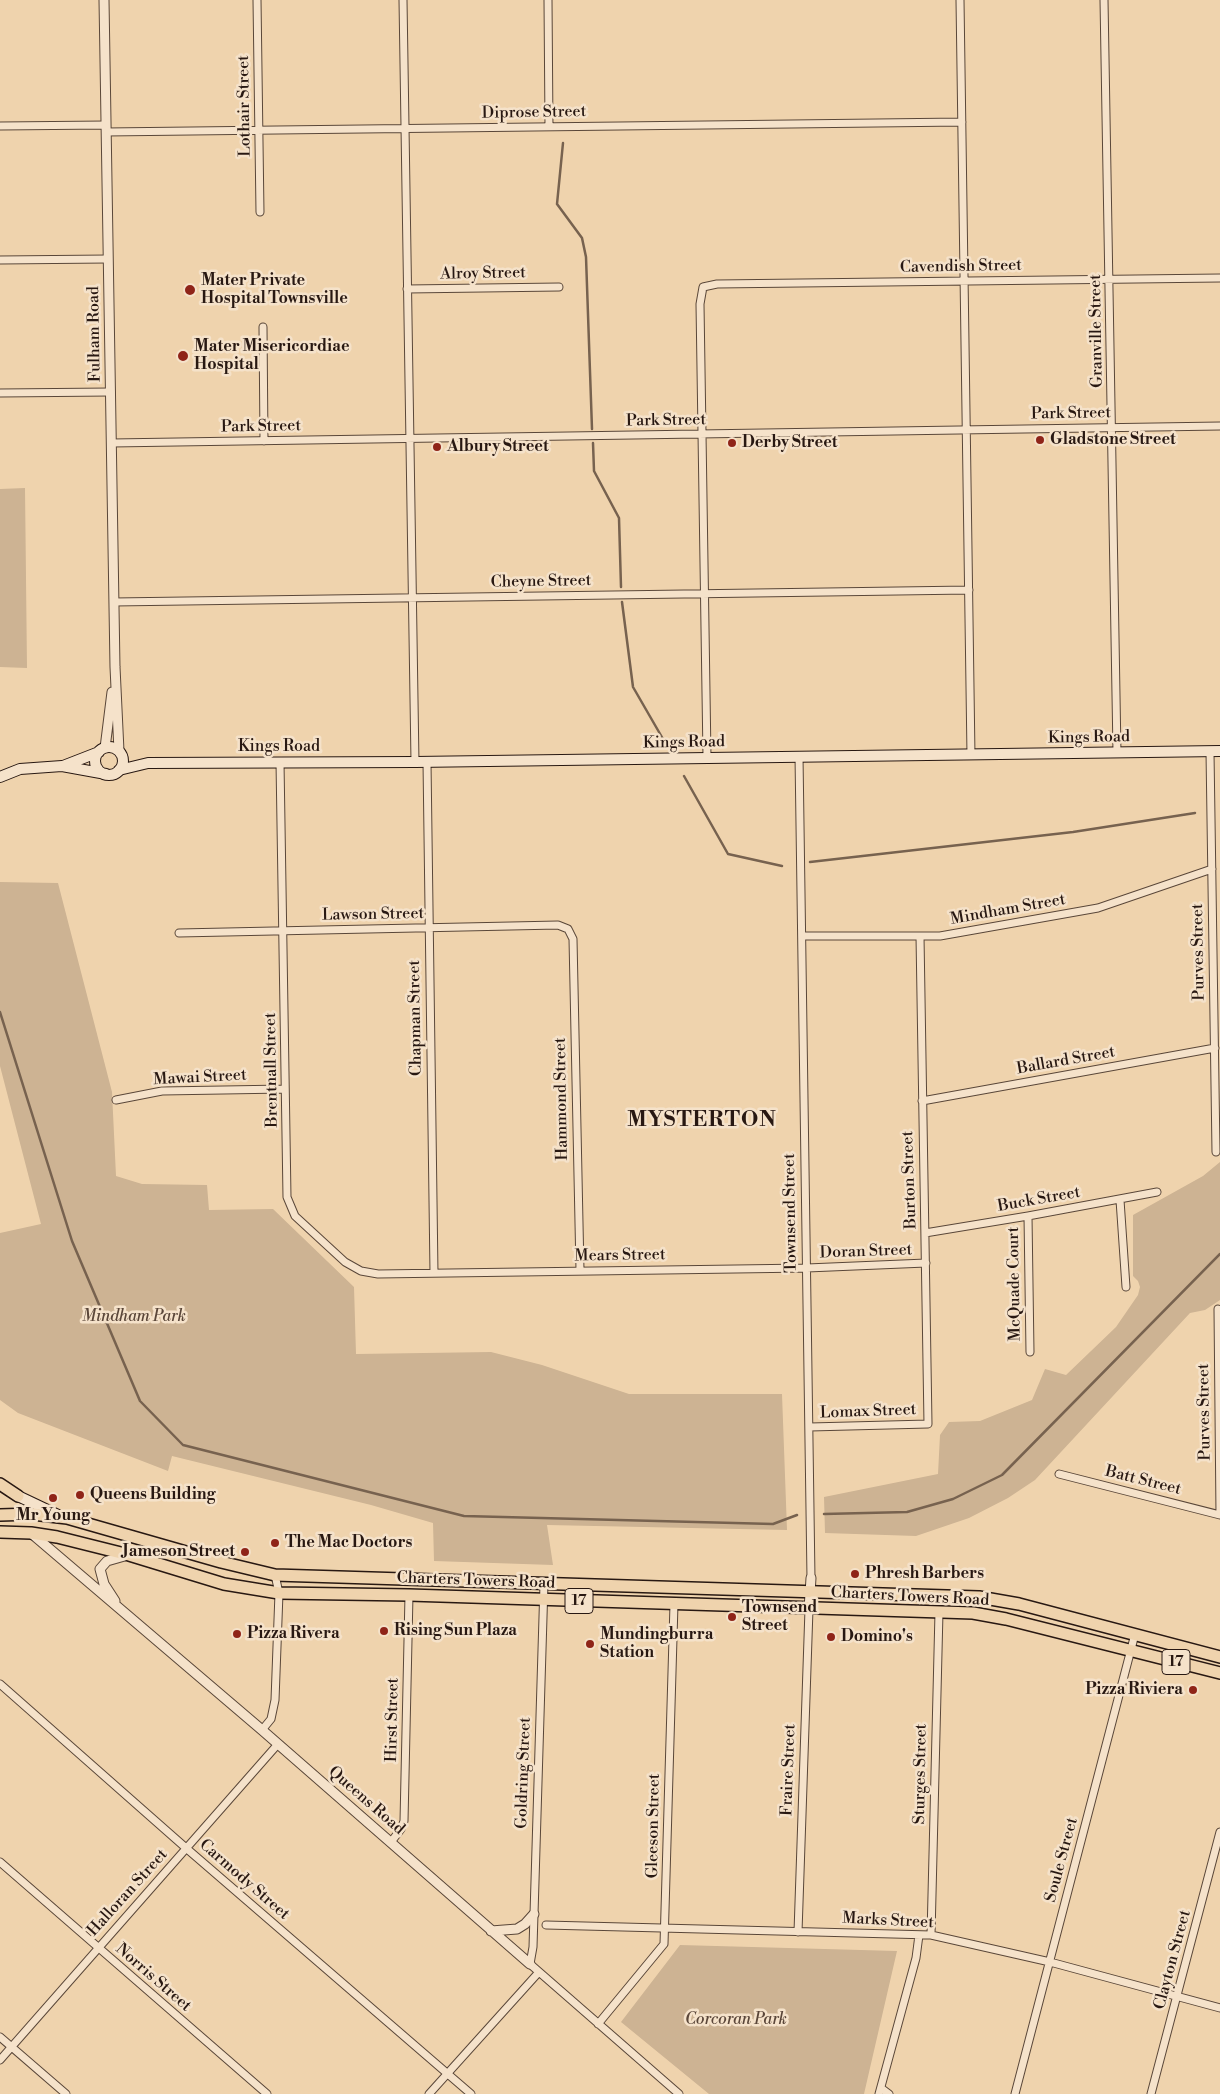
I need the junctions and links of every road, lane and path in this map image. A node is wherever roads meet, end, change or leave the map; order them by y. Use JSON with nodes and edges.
{"nodes":[{"id":1,"x":104,"y":0,"type":"edge"},
{"id":2,"x":257,"y":0,"type":"edge"},
{"id":3,"x":403,"y":0,"type":"edge"},
{"id":4,"x":548,"y":0,"type":"edge"},
{"id":5,"x":960,"y":0,"type":"edge"},
{"id":6,"x":1104,"y":0,"type":"edge"},
{"id":7,"x":962,"y":122,"type":"junction"},
{"id":8,"x":0,"y":126,"type":"edge"},
{"id":9,"x":549,"y":127,"type":"junction"},
{"id":10,"x":106,"y":128,"type":"junction"},
{"id":11,"x":404,"y":129,"type":"junction"},
{"id":12,"x":259,"y":130,"type":"junction"},
{"id":13,"x":260,"y":212,"type":"dead end"},
{"id":14,"x":0,"y":260,"type":"edge"},
{"id":15,"x":108,"y":260,"type":"junction"},
{"id":16,"x":1220,"y":278,"type":"edge"},
{"id":17,"x":1109,"y":279,"type":"junction"},
{"id":18,"x":965,"y":281,"type":"junction"},
{"id":19,"x":559,"y":287,"type":"dead end"},
{"id":20,"x":406,"y":289,"type":"junction"},
{"id":21,"x":263,"y":326,"type":"dead end"},
{"id":22,"x":111,"y":392,"type":"junction"},
{"id":23,"x":0,"y":393,"type":"edge"},
{"id":24,"x":1220,"y":426,"type":"edge"},
{"id":25,"x":1112,"y":427,"type":"junction"},
{"id":26,"x":967,"y":430,"type":"junction"},
{"id":27,"x":702,"y":434,"type":"junction"},
{"id":28,"x":409,"y":438,"type":"junction"},
{"id":29,"x":264,"y":441,"type":"junction"},
{"id":30,"x":112,"y":443,"type":"junction"},
{"id":31,"x":969,"y":590,"type":"junction"},
{"id":32,"x":704,"y":593,"type":"junction"},
{"id":33,"x":412,"y":598,"type":"junction"},
{"id":34,"x":114,"y":602,"type":"junction"},
{"id":35,"x":116,"y":667,"type":"junction"},
{"id":36,"x":102,"y":750,"type":"junction"},
{"id":37,"x":1117,"y":752,"type":"junction"},
{"id":38,"x":1215,"y":752,"type":"edge"},
{"id":39,"x":121,"y":753,"type":"junction"},
{"id":40,"x":971,"y":755,"type":"junction"},
{"id":41,"x":799,"y":756,"type":"junction"},
{"id":42,"x":707,"y":757,"type":"junction"},
{"id":43,"x":280,"y":762,"type":"junction"},
{"id":44,"x":415,"y":762,"type":"junction"},
{"id":45,"x":427,"y":762,"type":"junction"},
{"id":46,"x":148,"y":763,"type":"junction"},
{"id":47,"x":62,"y":766,"type":"junction"},
{"id":48,"x":119,"y":770,"type":"junction"},
{"id":49,"x":106,"y":774,"type":"junction"},
{"id":50,"x":0,"y":776,"type":"edge"},
{"id":51,"x":1212,"y":869,"type":"junction"},
{"id":52,"x":428,"y":928,"type":"junction"},
{"id":53,"x":568,"y":929,"type":"joint"},
{"id":54,"x":284,"y":931,"type":"junction"},
{"id":55,"x":179,"y":933,"type":"dead end"},
{"id":56,"x":802,"y":936,"type":"junction"},
{"id":57,"x":920,"y":936,"type":"junction"},
{"id":58,"x":1215,"y":1048,"type":"junction"},
{"id":59,"x":285,"y":1089,"type":"junction"},
{"id":60,"x":116,"y":1100,"type":"dead end"},
{"id":61,"x":922,"y":1101,"type":"junction"},
{"id":62,"x":1216,"y":1152,"type":"dead end"},
{"id":63,"x":1157,"y":1192,"type":"dead end"},
{"id":64,"x":1120,"y":1200,"type":"junction"},
{"id":65,"x":1028,"y":1216,"type":"junction"},
{"id":66,"x":925,"y":1232,"type":"junction"},
{"id":67,"x":926,"y":1263,"type":"junction"},
{"id":68,"x":807,"y":1268,"type":"junction"},
{"id":69,"x":580,"y":1270,"type":"junction"},
{"id":70,"x":434,"y":1274,"type":"junction"},
{"id":71,"x":1126,"y":1287,"type":"dead end"},
{"id":72,"x":1218,"y":1309,"type":"dead end"},
{"id":73,"x":1030,"y":1352,"type":"dead end"},
{"id":74,"x":1219,"y":1384,"type":"edge"},
{"id":75,"x":928,"y":1424,"type":"joint"},
{"id":76,"x":810,"y":1427,"type":"junction"},
{"id":77,"x":1058,"y":1474,"type":"dead end"},
{"id":78,"x":0,"y":1484,"type":"edge"},
{"id":79,"x":18,"y":1496,"type":"joint"},
{"id":80,"x":2,"y":1513,"type":"edge"},
{"id":81,"x":1220,"y":1515,"type":"edge"},
{"id":82,"x":67,"y":1518,"type":"junction"},
{"id":83,"x":0,"y":1532,"type":"edge"},
{"id":84,"x":31,"y":1532,"type":"junction"},
{"id":85,"x":129,"y":1555,"type":"junction"},
{"id":86,"x":275,"y":1575,"type":"junction"},
{"id":87,"x":811,"y":1578,"type":"joint"},
{"id":88,"x":544,"y":1584,"type":"junction"},
{"id":89,"x":811,"y":1592,"type":"junction"},
{"id":90,"x":279,"y":1593,"type":"junction"},
{"id":91,"x":409,"y":1595,"type":"junction"},
{"id":92,"x":544,"y":1600,"type":"junction"},
{"id":93,"x":674,"y":1604,"type":"junction"},
{"id":94,"x":809,"y":1609,"type":"junction"},
{"id":95,"x":939,"y":1612,"type":"junction"},
{"id":96,"x":124,"y":1614,"type":"junction"},
{"id":97,"x":1135,"y":1634,"type":"junction"},
{"id":98,"x":1131,"y":1651,"type":"junction"},
{"id":99,"x":1220,"y":1657,"type":"edge"},
{"id":100,"x":1220,"y":1673,"type":"edge"},
{"id":101,"x":0,"y":1684,"type":"edge"},
{"id":102,"x":262,"y":1730,"type":"junction"},
{"id":103,"x":278,"y":1744,"type":"junction"},
{"id":104,"x":1220,"y":1832,"type":"edge"},
{"id":105,"x":391,"y":1842,"type":"junction"},
{"id":106,"x":186,"y":1848,"type":"junction"},
{"id":107,"x":0,"y":1862,"type":"edge"},
{"id":108,"x":534,"y":1914,"type":"junction"},
{"id":109,"x":546,"y":1925,"type":"dead end"},
{"id":110,"x":666,"y":1929,"type":"junction"},
{"id":111,"x":491,"y":1931,"type":"junction"},
{"id":112,"x":798,"y":1932,"type":"junction"},
{"id":113,"x":919,"y":1935,"type":"junction"},
{"id":114,"x":931,"y":1936,"type":"junction"},
{"id":115,"x":97,"y":1948,"type":"junction"},
{"id":116,"x":1050,"y":1962,"type":"junction"},
{"id":117,"x":530,"y":1964,"type":"junction"},
{"id":118,"x":540,"y":1972,"type":"junction"},
{"id":119,"x":1177,"y":1997,"type":"junction"},
{"id":120,"x":1220,"y":2008,"type":"edge"},
{"id":121,"x":598,"y":2024,"type":"junction"},
{"id":122,"x":0,"y":2037,"type":"edge"},
{"id":123,"x":12,"y":2047,"type":"junction"},
{"id":124,"x":0,"y":2060,"type":"edge"},
{"id":125,"x":448,"y":2074,"type":"junction"},
{"id":126,"x":880,"y":2091,"type":"edge"},
{"id":127,"x":66,"y":2094,"type":"edge"},
{"id":128,"x":267,"y":2094,"type":"edge"},
{"id":129,"x":429,"y":2094,"type":"edge"},
{"id":130,"x":471,"y":2094,"type":"edge"},
{"id":131,"x":679,"y":2094,"type":"edge"},
{"id":132,"x":889,"y":2094,"type":"edge"},
{"id":133,"x":1015,"y":2094,"type":"edge"},
{"id":134,"x":1151,"y":2094,"type":"edge"}],
"edges":[{"from":1,"to":10,"type":"street","name":"Fulham Road"},
{"from":2,"to":12,"type":"street","name":"Lothair Street"},
{"from":3,"to":11,"type":"street"},
{"from":4,"to":9,"type":"street"},
{"from":5,"to":7,"type":"street"},
{"from":6,"to":17,"type":"street","name":"Granville Street"},
{"from":7,"to":9,"type":"street","name":"Diprose Street"},
{"from":7,"to":18,"type":"street"},
{"from":8,"to":10,"type":"street","name":"Diprose Street"},
{"from":9,"to":11,"type":"street","name":"Diprose Street"},
{"from":10,"to":12,"type":"street","name":"Diprose Street"},
{"from":10,"to":15,"type":"street","name":"Fulham Road"},
{"from":11,"to":12,"type":"street","name":"Diprose Street"},
{"from":11,"to":20,"type":"street"},
{"from":12,"to":13,"type":"street","name":"Lothair Street"},
{"from":14,"to":15,"type":"street"},
{"from":15,"to":22,"type":"street","name":"Fulham Road"},
{"from":16,"to":17,"type":"street","name":"Cavendish Street"},
{"from":17,"to":18,"type":"street","name":"Cavendish Street"},
{"from":17,"to":25,"type":"street","name":"Granville Street"},
{"from":18,"to":26,"type":"street"},
{"from":18,"to":27,"type":"street","name":"Cavendish Street"},
{"from":19,"to":20,"type":"street","name":"Alroy Street"},
{"from":20,"to":28,"type":"street"},
{"from":21,"to":29,"type":"street"},
{"from":22,"to":23,"type":"street"},
{"from":22,"to":30,"type":"street","name":"Fulham Road"},
{"from":24,"to":25,"type":"street","name":"Park Street"},
{"from":25,"to":26,"type":"street","name":"Park Street"},
{"from":25,"to":37,"type":"street","name":"Granville Street"},
{"from":26,"to":27,"type":"street","name":"Park Street"},
{"from":26,"to":31,"type":"street"},
{"from":27,"to":28,"type":"street","name":"Park Street"},
{"from":27,"to":32,"type":"street"},
{"from":28,"to":29,"type":"street","name":"Park Street"},
{"from":28,"to":33,"type":"street"},
{"from":29,"to":30,"type":"street","name":"Park Street"},
{"from":30,"to":34,"type":"street","name":"Fulham Road"},
{"from":31,"to":32,"type":"street","name":"Cheyne Street"},
{"from":31,"to":40,"type":"street"},
{"from":32,"to":33,"type":"street","name":"Cheyne Street"},
{"from":32,"to":42,"type":"street"},
{"from":33,"to":34,"type":"street","name":"Cheyne Street"},
{"from":33,"to":44,"type":"street"},
{"from":34,"to":35,"type":"street","name":"Fulham Road"},
{"from":35,"to":36,"type":"street","name":"Fulham Road"},
{"from":35,"to":39,"type":"street","name":"Fulham Road"},
{"from":36,"to":39,"type":"main road"},
{"from":36,"to":47,"type":"main road"},
{"from":36,"to":49,"type":"main road"},
{"from":37,"to":38,"type":"main road","name":"Kings Road"},
{"from":37,"to":40,"type":"main road","name":"Kings Road"},
{"from":38,"to":51,"type":"street","name":"Purves Street"},
{"from":39,"to":46,"type":"main road","name":"Kings Road"},
{"from":39,"to":48,"type":"main road"},
{"from":40,"to":41,"type":"main road","name":"Kings Road"},
{"from":41,"to":42,"type":"main road","name":"Kings Road"},
{"from":41,"to":56,"type":"street","name":"Townsend Street"},
{"from":42,"to":45,"type":"main road","name":"Kings Road"},
{"from":43,"to":44,"type":"main road","name":"Kings Road"},
{"from":43,"to":46,"type":"main road","name":"Kings Road"},
{"from":43,"to":54,"type":"street","name":"Brentnall Street"},
{"from":44,"to":45,"type":"main road","name":"Kings Road"},
{"from":45,"to":52,"type":"street","name":"Chapman Street"},
{"from":46,"to":48,"type":"main road","name":"Kings Road"},
{"from":47,"to":49,"type":"main road"},
{"from":47,"to":50,"type":"main road"},
{"from":48,"to":49,"type":"main road"},
{"from":51,"to":57,"type":"street","name":"Mindham Street"},
{"from":51,"to":58,"type":"street","name":"Purves Street"},
{"from":52,"to":53,"type":"street","name":"Lawson Street"},
{"from":52,"to":54,"type":"street","name":"Lawson Street"},
{"from":52,"to":70,"type":"street","name":"Chapman Street"},
{"from":53,"to":69,"type":"street","name":"Hammond Street"},
{"from":54,"to":55,"type":"street","name":"Lawson Street"},
{"from":54,"to":59,"type":"street","name":"Brentnall Street"},
{"from":56,"to":57,"type":"street","name":"Mindham Street"},
{"from":56,"to":68,"type":"street","name":"Townsend Street"},
{"from":57,"to":61,"type":"street","name":"Burton Street"},
{"from":58,"to":61,"type":"street","name":"Ballard Street"},
{"from":58,"to":62,"type":"street","name":"Purves Street"},
{"from":59,"to":60,"type":"street","name":"Mawai Street"},
{"from":59,"to":70,"type":"street","name":"Brentnall Street"},
{"from":61,"to":66,"type":"street","name":"Burton Street"},
{"from":63,"to":64,"type":"street","name":"Buck Street"},
{"from":64,"to":65,"type":"street","name":"Buck Street"},
{"from":64,"to":71,"type":"street"},
{"from":65,"to":66,"type":"street","name":"Buck Street"},
{"from":65,"to":73,"type":"street","name":"McQuade Court"},
{"from":66,"to":67,"type":"street","name":"Burton Street"},
{"from":67,"to":68,"type":"street","name":"Doran Street"},
{"from":67,"to":75,"type":"street","name":"Burton Street"},
{"from":68,"to":69,"type":"street","name":"Mears Street"},
{"from":68,"to":76,"type":"street","name":"Townsend Street"},
{"from":69,"to":70,"type":"street","name":"Mears Street"},
{"from":72,"to":74,"type":"street","name":"Purves Street"},
{"from":74,"to":81,"type":"street","name":"Purves Street"},
{"from":75,"to":76,"type":"street","name":"Lomax Street"},
{"from":76,"to":87,"type":"street","name":"Townsend Street"},
{"from":77,"to":81,"type":"street","name":"Batt Street"},
{"from":78,"to":79,"type":"main road"},
{"from":79,"to":82,"type":"main road"},
{"from":80,"to":82,"type":"main road","number":"17"},
{"from":80,"to":84,"type":"main road"},
{"from":82,"to":86,"type":"main road","name":"Charters Towers Road","number":"17"},
{"from":83,"to":84,"type":"main road","number":"17"},
{"from":84,"to":85,"type":"main road","name":"Charters Towers Road","number":"17"},
{"from":84,"to":96,"type":"street","name":"Queens Road"},
{"from":85,"to":90,"type":"main road","name":"Charters Towers Road","number":"17"},
{"from":85,"to":96,"type":"street"},
{"from":86,"to":88,"type":"main road","name":"Charters Towers Road","number":"17"},
{"from":86,"to":90,"type":"street"},
{"from":87,"to":89,"type":"street","name":"Townsend Street"},
{"from":88,"to":89,"type":"main road","name":"Charters Towers Road","number":"17"},
{"from":88,"to":92,"type":"street","name":"Goldring Street"},
{"from":89,"to":94,"type":"street","name":"Townsend Street"},
{"from":89,"to":97,"type":"main road","name":"Charters Towers Road","number":"17"},
{"from":90,"to":91,"type":"main road","name":"Charters Towers Road","number":"17"},
{"from":90,"to":102,"type":"street"},
{"from":91,"to":92,"type":"main road","name":"Charters Towers Road","number":"17"},
{"from":91,"to":105,"type":"street","name":"Hirst Street"},
{"from":92,"to":93,"type":"main road","name":"Charters Towers Road","number":"17"},
{"from":92,"to":108,"type":"street","name":"Goldring Street"},
{"from":93,"to":94,"type":"main road","name":"Charters Towers Road","number":"17"},
{"from":93,"to":110,"type":"street","name":"Gleeson Street"},
{"from":94,"to":95,"type":"main road","name":"Charters Towers Road","number":"17"},
{"from":94,"to":112,"type":"street","name":"Fraire Street"},
{"from":95,"to":98,"type":"main road","name":"Charters Towers Road","number":"17"},
{"from":95,"to":114,"type":"street","name":"Sturges Street"},
{"from":96,"to":102,"type":"street","name":"Queens Road"},
{"from":97,"to":98,"type":"street","name":"Soule Street"},
{"from":97,"to":99,"type":"main road","name":"Charters Towers Road","number":"17"},
{"from":98,"to":100,"type":"main road","name":"Charters Towers Road","number":"17"},
{"from":98,"to":116,"type":"street","name":"Soule Street"},
{"from":101,"to":106,"type":"street","name":"Carmody Street"},
{"from":102,"to":103,"type":"street","name":"Queens Road"},
{"from":103,"to":105,"type":"street","name":"Queens Road"},
{"from":103,"to":106,"type":"street","name":"Halloran Street"},
{"from":104,"to":119,"type":"street","name":"Clayton Street"},
{"from":105,"to":111,"type":"street","name":"Queens Road"},
{"from":106,"to":115,"type":"street","name":"Halloran Street"},
{"from":106,"to":125,"type":"street","name":"Carmody Street"},
{"from":107,"to":115,"type":"street","name":"Norris Street"},
{"from":108,"to":111,"type":"street"},
{"from":108,"to":117,"type":"street","name":"Goldring Street"},
{"from":109,"to":110,"type":"street","name":"Marks Street"},
{"from":110,"to":112,"type":"street","name":"Marks Street"},
{"from":110,"to":121,"type":"street","name":"Gleeson Street"},
{"from":111,"to":117,"type":"street","name":"Queens Road"},
{"from":112,"to":113,"type":"street","name":"Marks Street"},
{"from":113,"to":114,"type":"street","name":"Marks Street"},
{"from":113,"to":126,"type":"street"},
{"from":114,"to":116,"type":"street","name":"Marks Street"},
{"from":115,"to":123,"type":"street","name":"Halloran Street"},
{"from":115,"to":128,"type":"street","name":"Norris Street"},
{"from":116,"to":119,"type":"street","name":"Marks Street"},
{"from":116,"to":133,"type":"street","name":"Soule Street"},
{"from":117,"to":118,"type":"street","name":"Queens Road"},
{"from":118,"to":121,"type":"street","name":"Queens Road"},
{"from":118,"to":125,"type":"street"},
{"from":119,"to":120,"type":"street","name":"Marks Street"},
{"from":119,"to":134,"type":"street","name":"Clayton Street"},
{"from":121,"to":131,"type":"street","name":"Queens Road"},
{"from":122,"to":123,"type":"street"},
{"from":123,"to":124,"type":"street","name":"Halloran Street"},
{"from":123,"to":127,"type":"street"},
{"from":125,"to":129,"type":"street"},
{"from":125,"to":130,"type":"street","name":"Carmody Street"},
{"from":126,"to":132,"type":"street"}]}
